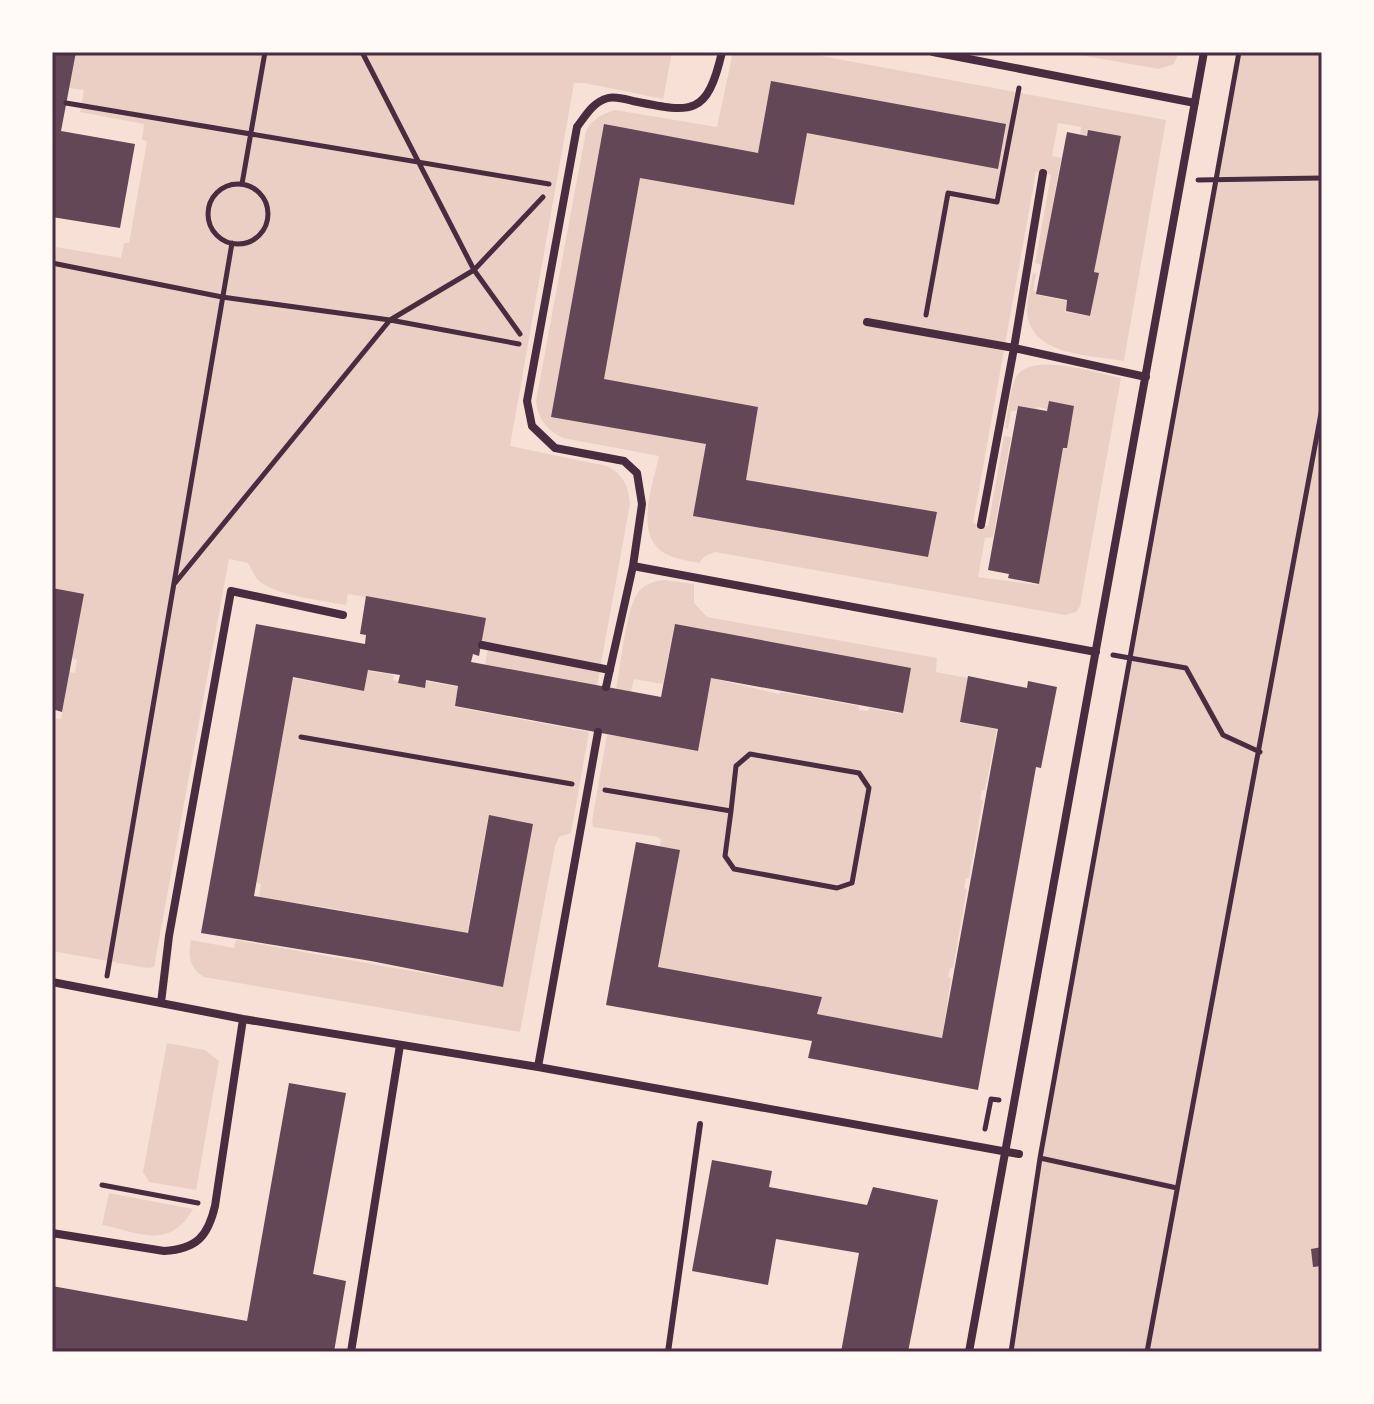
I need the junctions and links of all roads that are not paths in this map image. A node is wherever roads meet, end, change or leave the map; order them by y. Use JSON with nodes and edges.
{"nodes":[{"id":1,"x":722,"y":52,"type":"edge"},
{"id":2,"x":933,"y":52,"type":"edge"},
{"id":3,"x":1204,"y":52,"type":"edge"},
{"id":4,"x":1195,"y":103,"type":"junction"},
{"id":5,"x":1043,"y":173,"type":"dead end"},
{"id":6,"x":867,"y":322,"type":"dead end"},
{"id":7,"x":1014,"y":348,"type":"junction"},
{"id":8,"x":1146,"y":377,"type":"junction"},
{"id":9,"x":981,"y":525,"type":"dead end"},
{"id":10,"x":633,"y":566,"type":"junction"},
{"id":11,"x":343,"y":615,"type":"dead end"},
{"id":12,"x":482,"y":645,"type":"dead end"},
{"id":13,"x":1096,"y":652,"type":"junction"},
{"id":14,"x":610,"y":670,"type":"junction"},
{"id":15,"x":606,"y":687,"type":"dead end"},
{"id":16,"x":598,"y":732,"type":"dead end"},
{"id":17,"x":52,"y":982,"type":"edge"},
{"id":18,"x":161,"y":1003,"type":"junction"},
{"id":19,"x":243,"y":1019,"type":"junction"},
{"id":20,"x":400,"y":1045,"type":"junction"},
{"id":21,"x":538,"y":1067,"type":"junction"},
{"id":22,"x":700,"y":1124,"type":"dead end"},
{"id":23,"x":1006,"y":1152,"type":"junction"},
{"id":24,"x":1019,"y":1154,"type":"dead end"},
{"id":25,"x":52,"y":1233,"type":"edge"},
{"id":26,"x":351,"y":1352,"type":"edge"},
{"id":27,"x":668,"y":1352,"type":"edge"},
{"id":28,"x":969,"y":1352,"type":"edge"}],
"edges":[{"from":1,"to":10,"type":"street"},
{"from":2,"to":4,"type":"street"},
{"from":3,"to":4,"type":"street"},
{"from":4,"to":8,"type":"street"},
{"from":5,"to":7,"type":"street"},
{"from":6,"to":7,"type":"street"},
{"from":7,"to":8,"type":"street"},
{"from":7,"to":9,"type":"street"},
{"from":8,"to":13,"type":"street"},
{"from":10,"to":13,"type":"street"},
{"from":10,"to":14,"type":"street"},
{"from":11,"to":18,"type":"street"},
{"from":12,"to":14,"type":"street"},
{"from":13,"to":23,"type":"street"},
{"from":14,"to":15,"type":"street"},
{"from":16,"to":21,"type":"street"},
{"from":17,"to":18,"type":"street"},
{"from":18,"to":19,"type":"street"},
{"from":19,"to":20,"type":"street"},
{"from":19,"to":25,"type":"street"},
{"from":20,"to":21,"type":"street"},
{"from":20,"to":26,"type":"street"},
{"from":21,"to":23,"type":"street"},
{"from":22,"to":27,"type":"lane"},
{"from":23,"to":24,"type":"street"},
{"from":23,"to":28,"type":"street"}]}
